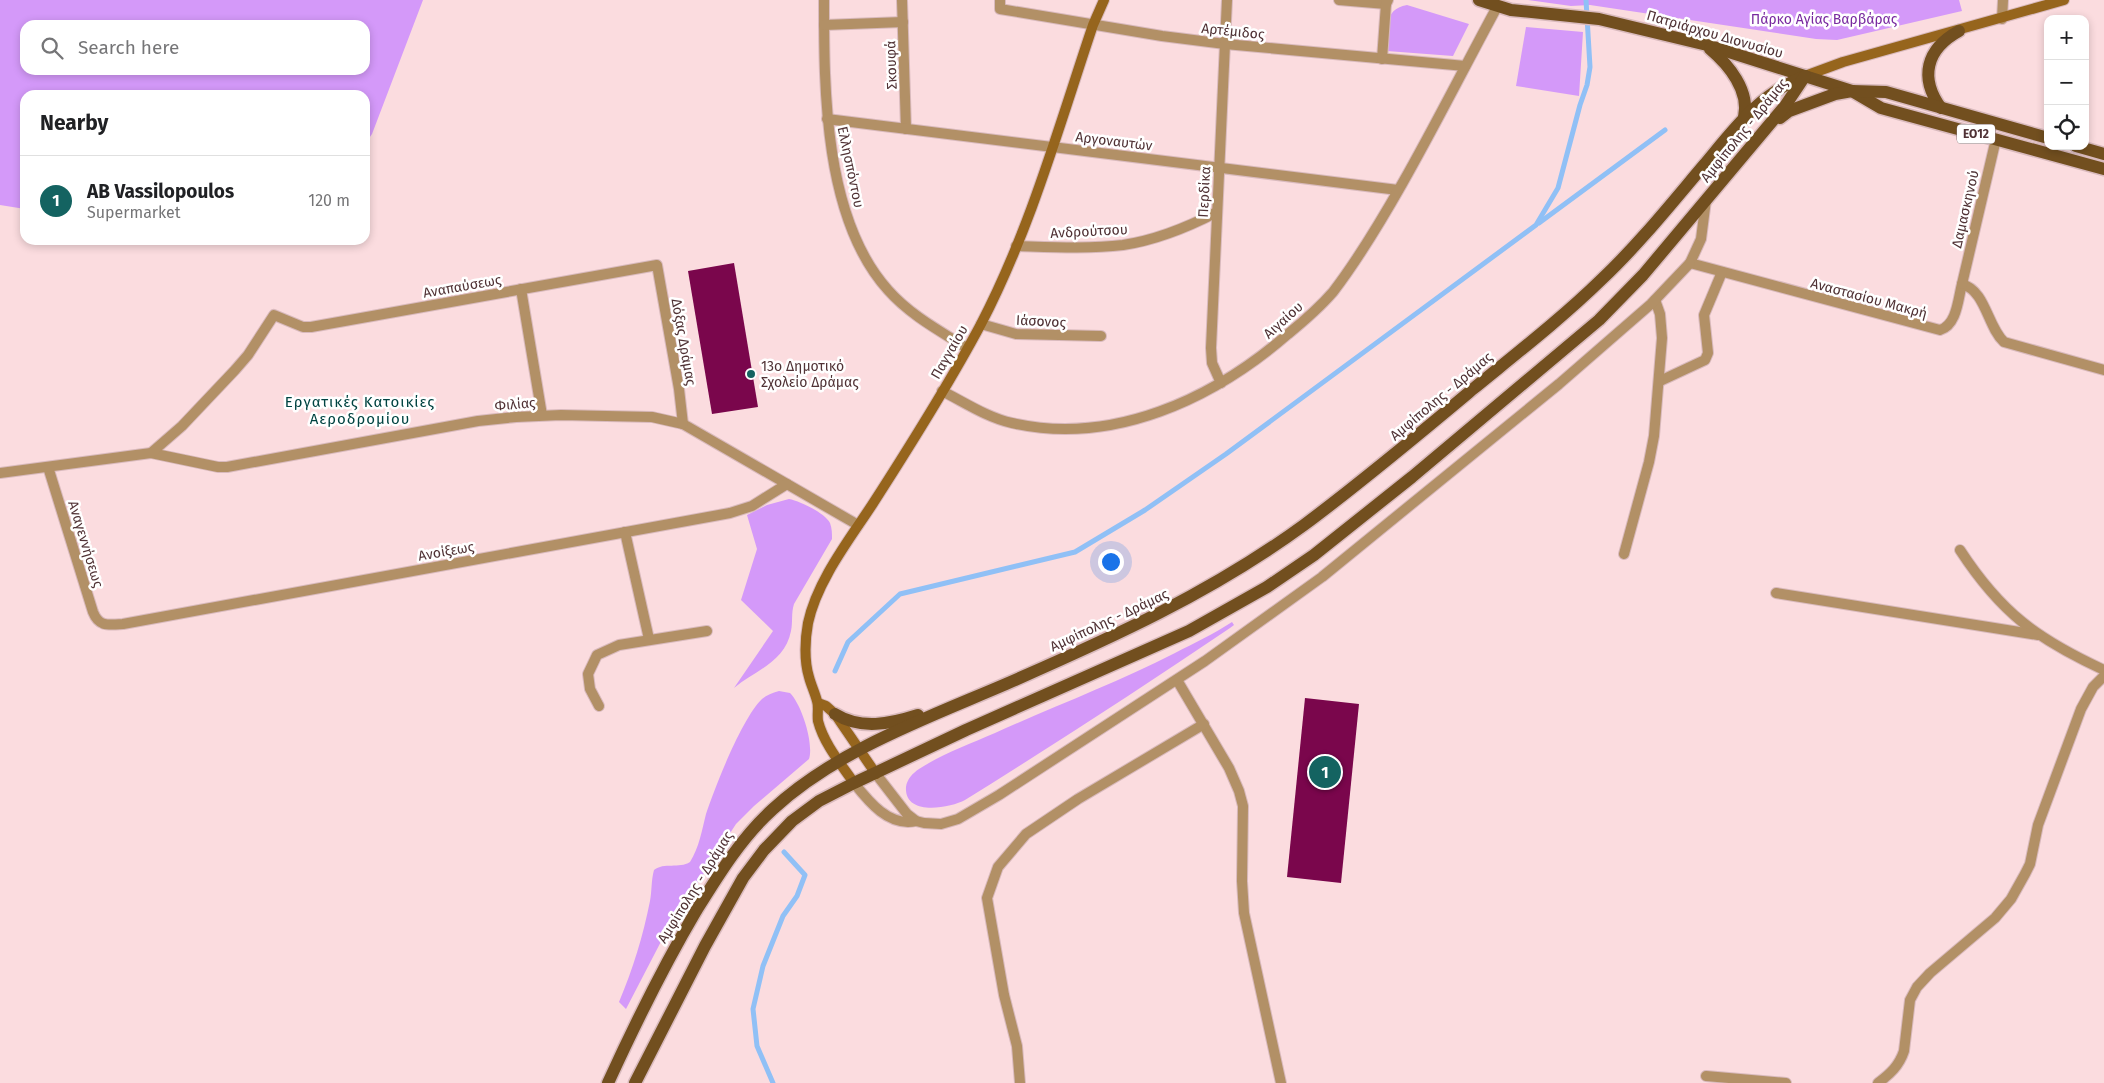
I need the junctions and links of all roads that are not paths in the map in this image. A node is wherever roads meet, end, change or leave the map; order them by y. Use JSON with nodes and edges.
{"nodes":[{"id":1,"x":824,"y":0,"type":"edge"},
{"id":2,"x":902,"y":0,"type":"edge"},
{"id":3,"x":1104,"y":0,"type":"edge"},
{"id":4,"x":1227,"y":0,"type":"edge"},
{"id":5,"x":1338,"y":0,"type":"edge"},
{"id":6,"x":1479,"y":0,"type":"edge"},
{"id":7,"x":2003,"y":0,"type":"edge"},
{"id":8,"x":2064,"y":0,"type":"edge"},
{"id":9,"x":1387,"y":2,"type":"edge"},
{"id":10,"x":1000,"y":4,"type":"edge"},
{"id":11,"x":1497,"y":7,"type":"junction"},
{"id":12,"x":2002,"y":19,"type":"junction"},
{"id":13,"x":903,"y":22,"type":"junction"},
{"id":14,"x":824,"y":26,"type":"junction"},
{"id":15,"x":1093,"y":26,"type":"junction"},
{"id":16,"x":1959,"y":31,"type":"junction"},
{"id":17,"x":1225,"y":44,"type":"junction"},
{"id":18,"x":1707,"y":45,"type":"junction"},
{"id":19,"x":1382,"y":58,"type":"junction"},
{"id":20,"x":1465,"y":66,"type":"junction"},
{"id":21,"x":1805,"y":76,"type":"junction"},
{"id":22,"x":1852,"y":91,"type":"junction"},
{"id":23,"x":1941,"y":108,"type":"junction"},
{"id":24,"x":1744,"y":117,"type":"junction"},
{"id":25,"x":827,"y":119,"type":"junction"},
{"id":26,"x":1768,"y":126,"type":"junction"},
{"id":27,"x":906,"y":129,"type":"junction"},
{"id":28,"x":2044,"y":137,"type":"edge"},
{"id":29,"x":1996,"y":139,"type":"junction"},
{"id":30,"x":1052,"y":147,"type":"junction"},
{"id":31,"x":2089,"y":150,"type":"edge"},
{"id":32,"x":2104,"y":154,"type":"edge"},
{"id":33,"x":1219,"y":168,"type":"junction"},
{"id":34,"x":2104,"y":169,"type":"edge"},
{"id":35,"x":1398,"y":190,"type":"junction"},
{"id":36,"x":1706,"y":200,"type":"junction"},
{"id":37,"x":1217,"y":212,"type":"junction"},
{"id":38,"x":1016,"y":246,"type":"junction"},
{"id":39,"x":1690,"y":263,"type":"junction"},
{"id":40,"x":657,"y":265,"type":"joint"},
{"id":41,"x":1722,"y":272,"type":"junction"},
{"id":42,"x":1962,"y":284,"type":"junction"},
{"id":43,"x":522,"y":289,"type":"junction"},
{"id":44,"x":1655,"y":300,"type":"junction"},
{"id":45,"x":981,"y":324,"type":"junction"},
{"id":46,"x":1101,"y":336,"type":"dead end"},
{"id":47,"x":967,"y":348,"type":"junction"},
{"id":48,"x":2104,"y":370,"type":"edge"},
{"id":49,"x":1660,"y":380,"type":"junction"},
{"id":50,"x":1221,"y":383,"type":"junction"},
{"id":51,"x":942,"y":391,"type":"junction"},
{"id":52,"x":542,"y":416,"type":"junction"},
{"id":53,"x":683,"y":424,"type":"junction"},
{"id":54,"x":151,"y":453,"type":"junction"},
{"id":55,"x":48,"y":467,"type":"junction"},
{"id":56,"x":0,"y":473,"type":"edge"},
{"id":57,"x":787,"y":484,"type":"junction"},
{"id":58,"x":858,"y":525,"type":"junction"},
{"id":59,"x":625,"y":532,"type":"junction"},
{"id":60,"x":1960,"y":550,"type":"dead end"},
{"id":61,"x":1624,"y":554,"type":"dead end"},
{"id":62,"x":1776,"y":593,"type":"dead end"},
{"id":63,"x":104,"y":625,"type":"joint"},
{"id":64,"x":707,"y":631,"type":"dead end"},
{"id":65,"x":2038,"y":635,"type":"junction"},
{"id":66,"x":648,"y":639,"type":"junction"},
{"id":67,"x":2104,"y":670,"type":"edge"},
{"id":68,"x":2104,"y":676,"type":"edge"},
{"id":69,"x":1177,"y":680,"type":"junction"},
{"id":70,"x":1010,"y":682,"type":"junction"},
{"id":71,"x":818,"y":703,"type":"junction"},
{"id":72,"x":599,"y":706,"type":"dead end"},
{"id":73,"x":835,"y":714,"type":"junction"},
{"id":74,"x":1204,"y":724,"type":"junction"},
{"id":75,"x":860,"y":750,"type":"junction"},
{"id":76,"x":839,"y":761,"type":"junction"},
{"id":77,"x":876,"y":774,"type":"junction"},
{"id":78,"x":854,"y":783,"type":"junction"},
{"id":79,"x":916,"y":821,"type":"junction"},
{"id":80,"x":1706,"y":1076,"type":"dead end"},
{"id":81,"x":608,"y":1083,"type":"edge"},
{"id":82,"x":634,"y":1083,"type":"edge"},
{"id":83,"x":1020,"y":1083,"type":"edge"},
{"id":84,"x":1281,"y":1083,"type":"edge"},
{"id":85,"x":1786,"y":1083,"type":"edge"},
{"id":86,"x":1878,"y":1083,"type":"edge"}],
"edges":[{"from":1,"to":14,"type":"street","name":"Ελλησπόντου"},
{"from":2,"to":13,"type":"street","name":"Σκουφά"},
{"from":3,"to":15,"type":"main road","name":"Παγγαίου"},
{"from":4,"to":17,"type":"street","name":"Περδίκα"},
{"from":5,"to":9,"type":"street"},
{"from":6,"to":11,"type":"main road","name":"Πατριάρχου Διονυσίου","number":"ΕΟ12"},
{"from":7,"to":12,"type":"street"},
{"from":8,"to":12,"type":"main road"},
{"from":9,"to":19,"type":"street"},
{"from":10,"to":15,"type":"street","name":"Αρτέμιδος"},
{"from":11,"to":18,"type":"main road","name":"Πατριάρχου Διονυσίου","number":"ΕΟ12"},
{"from":11,"to":20,"type":"street","name":"Αιγαίου"},
{"from":12,"to":16,"type":"main road"},
{"from":13,"to":14,"type":"street"},
{"from":13,"to":27,"type":"street","name":"Σκουφά"},
{"from":14,"to":25,"type":"street","name":"Ελλησπόντου"},
{"from":15,"to":17,"type":"street","name":"Αρτέμιδος"},
{"from":15,"to":30,"type":"main road","name":"Παγγαίου"},
{"from":16,"to":21,"type":"main road"},
{"from":16,"to":23,"type":"main road"},
{"from":17,"to":19,"type":"street","name":"Αρτέμιδος"},
{"from":17,"to":33,"type":"street","name":"Περδίκα"},
{"from":18,"to":21,"type":"main road","name":"Πατριάρχου Διονυσίου","number":"ΕΟ12"},
{"from":18,"to":24,"type":"main road"},
{"from":19,"to":20,"type":"street","name":"Αρτέμιδος"},
{"from":20,"to":35,"type":"street","name":"Αιγαίου"},
{"from":21,"to":22,"type":"main road","name":"Πατριάρχου Διονυσίου","number":"ΕΟ12"},
{"from":21,"to":24,"type":"main road","name":"Αμφίπολης - Δράμας"},
{"from":21,"to":26,"type":"main road","name":"Αμφίπολης - Δράμας"},
{"from":22,"to":23,"type":"main road","name":"Πατριάρχου Διονυσίου","number":"ΕΟ12"},
{"from":22,"to":26,"type":"main road"},
{"from":22,"to":29,"type":"main road","name":"Πατριάρχου Διονυσίου","number":"ΕΟ12"},
{"from":23,"to":28,"type":"main road","name":"Πατριάρχου Διονυσίου","number":"ΕΟ12"},
{"from":24,"to":70,"type":"main road","name":"Αμφίπολης - Δράμας"},
{"from":25,"to":27,"type":"street","name":"Αργοναυτών"},
{"from":25,"to":47,"type":"street","name":"Ελλησπόντου"},
{"from":26,"to":36,"type":"main road","name":"Αμφίπολης - Δράμας"},
{"from":27,"to":30,"type":"street","name":"Αργοναυτών"},
{"from":29,"to":34,"type":"main road","name":"Πατριάρχου Διονυσίου","number":"ΕΟ12"},
{"from":29,"to":42,"type":"street","name":"Δαμασκηνού"},
{"from":30,"to":33,"type":"street","name":"Αργοναυτών"},
{"from":30,"to":38,"type":"main road","name":"Παγγαίου"},
{"from":31,"to":32,"type":"main road"},
{"from":33,"to":35,"type":"street","name":"Αργοναυτών"},
{"from":33,"to":37,"type":"street","name":"Περδίκα"},
{"from":35,"to":50,"type":"street","name":"Αιγαίου"},
{"from":36,"to":39,"type":"street"},
{"from":36,"to":77,"type":"main road","name":"Αμφίπολης - Δράμας"},
{"from":37,"to":38,"type":"street","name":"Ανδρούτσου"},
{"from":37,"to":50,"type":"street","name":"Περδίκα"},
{"from":38,"to":45,"type":"main road","name":"Παγγαίου"},
{"from":39,"to":41,"type":"street","name":"Αναστασίου Μακρή"},
{"from":39,"to":44,"type":"street"},
{"from":40,"to":43,"type":"street","name":"Αναπαύσεως"},
{"from":40,"to":53,"type":"street","name":"Δόξας Δράμας"},
{"from":41,"to":42,"type":"street","name":"Αναστασίου Μακρή"},
{"from":41,"to":49,"type":"street"},
{"from":42,"to":48,"type":"street"},
{"from":43,"to":52,"type":"street"},
{"from":43,"to":54,"type":"street","name":"Αναπαύσεως"},
{"from":44,"to":49,"type":"street"},
{"from":44,"to":69,"type":"street"},
{"from":45,"to":46,"type":"street","name":"Ιάσονος"},
{"from":45,"to":47,"type":"main road","name":"Παγγαίου"},
{"from":47,"to":51,"type":"main road","name":"Παγγαίου"},
{"from":49,"to":61,"type":"street"},
{"from":50,"to":51,"type":"street","name":"Αιγαίου"},
{"from":51,"to":58,"type":"main road","name":"Παγγαίου"},
{"from":52,"to":53,"type":"street","name":"Φιλίας"},
{"from":52,"to":54,"type":"street","name":"Φιλίας"},
{"from":53,"to":57,"type":"street","name":"Φιλίας"},
{"from":54,"to":55,"type":"street"},
{"from":55,"to":56,"type":"street"},
{"from":55,"to":63,"type":"street","name":"Αναγεννήσεως"},
{"from":57,"to":58,"type":"street","name":"Φιλίας"},
{"from":57,"to":59,"type":"street","name":"Ανοίξεως"},
{"from":58,"to":71,"type":"main road","name":"Παγγαίου"},
{"from":59,"to":63,"type":"street","name":"Ανοίξεως"},
{"from":59,"to":66,"type":"street"},
{"from":60,"to":65,"type":"street"},
{"from":62,"to":65,"type":"street"},
{"from":64,"to":66,"type":"street"},
{"from":65,"to":67,"type":"street"},
{"from":66,"to":72,"type":"street"},
{"from":68,"to":86,"type":"street"},
{"from":69,"to":74,"type":"street"},
{"from":69,"to":79,"type":"street"},
{"from":70,"to":73,"type":"main road"},
{"from":70,"to":75,"type":"main road","name":"Αμφίπολης - Δράμας"},
{"from":71,"to":73,"type":"main road"},
{"from":71,"to":76,"type":"main road","name":"Παγγαίου"},
{"from":73,"to":75,"type":"main road"},
{"from":74,"to":83,"type":"street"},
{"from":74,"to":84,"type":"street"},
{"from":75,"to":76,"type":"main road","name":"Αμφίπολης - Δράμας"},
{"from":75,"to":77,"type":"main road"},
{"from":76,"to":78,"type":"main road","name":"Παγγαίου"},
{"from":76,"to":81,"type":"main road","name":"Αμφίπολης - Δράμας"},
{"from":77,"to":78,"type":"main road","name":"Αμφίπολης - Δράμας"},
{"from":77,"to":79,"type":"street"},
{"from":78,"to":79,"type":"street"},
{"from":78,"to":82,"type":"main road","name":"Αμφίπολης - Δράμας"},
{"from":80,"to":85,"type":"street"}]}
